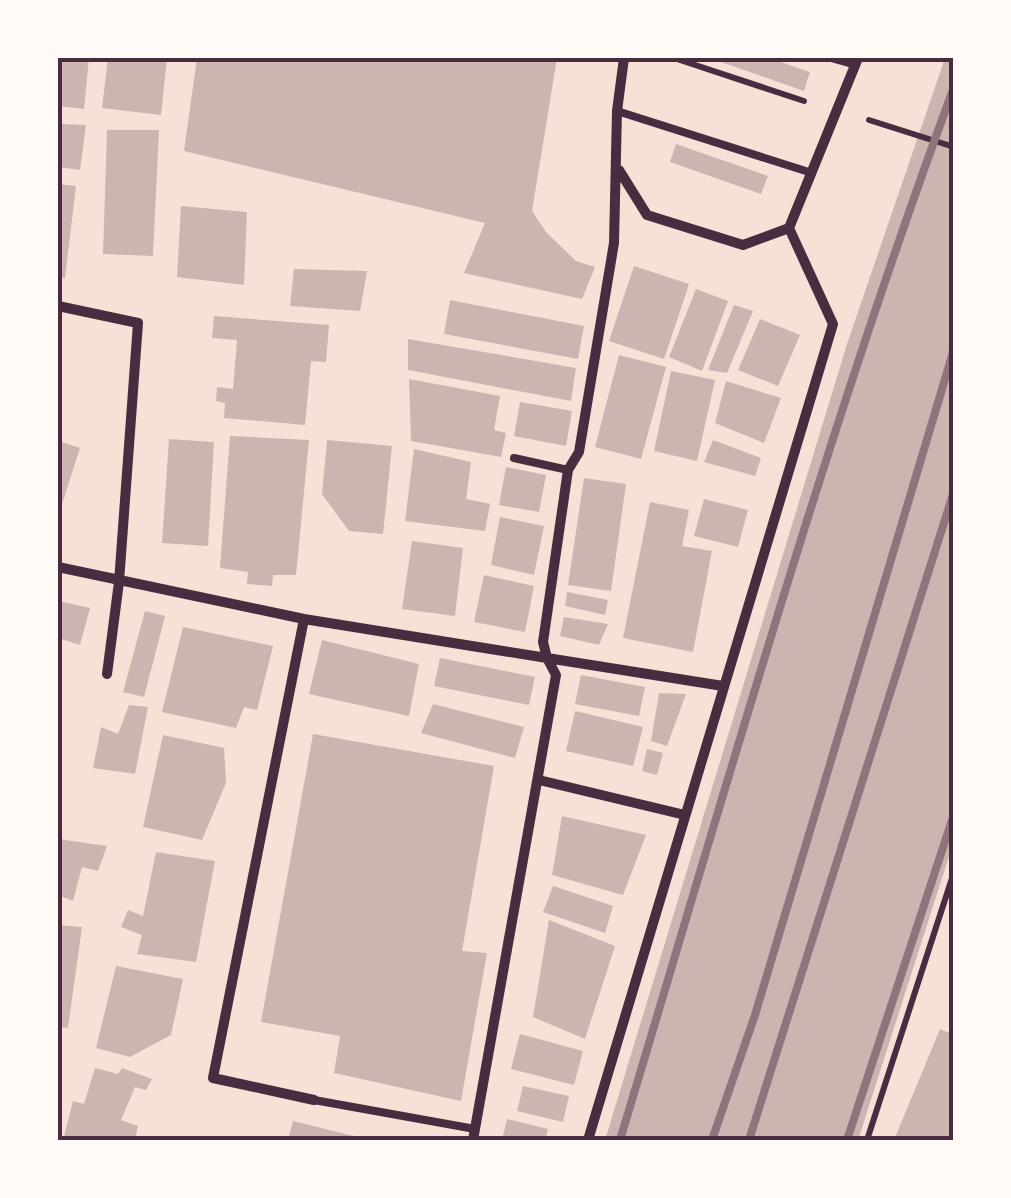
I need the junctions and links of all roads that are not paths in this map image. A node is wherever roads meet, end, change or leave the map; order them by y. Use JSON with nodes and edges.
{"nodes":[{"id":1,"x":624,"y":58,"type":"edge"},
{"id":2,"x":831,"y":58,"type":"edge"},
{"id":3,"x":857,"y":61,"type":"edge"},
{"id":4,"x":617,"y":112,"type":"junction"},
{"id":5,"x":618,"y":170,"type":"junction"},
{"id":6,"x":812,"y":173,"type":"junction"},
{"id":7,"x":789,"y":228,"type":"junction"},
{"id":8,"x":58,"y":306,"type":"edge"},
{"id":9,"x":514,"y":458,"type":"dead end"},
{"id":10,"x":568,"y":470,"type":"junction"},
{"id":11,"x":58,"y":567,"type":"edge"},
{"id":12,"x":120,"y":582,"type":"junction"},
{"id":13,"x":304,"y":619,"type":"junction"},
{"id":14,"x":547,"y":658,"type":"junction"},
{"id":15,"x":106,"y":674,"type":"dead end"},
{"id":16,"x":723,"y":686,"type":"junction"},
{"id":17,"x":539,"y":780,"type":"junction"},
{"id":18,"x":684,"y":815,"type":"junction"},
{"id":19,"x":314,"y":1100,"type":"joint"},
{"id":20,"x":474,"y":1135,"type":"edge"},
{"id":21,"x":588,"y":1140,"type":"edge"}],
"edges":[{"from":1,"to":4,"type":"street"},
{"from":2,"to":3,"type":"lane"},
{"from":3,"to":6,"type":"street"},
{"from":4,"to":5,"type":"street"},
{"from":4,"to":6,"type":"lane"},
{"from":5,"to":7,"type":"street"},
{"from":5,"to":10,"type":"street"},
{"from":6,"to":7,"type":"street"},
{"from":7,"to":16,"type":"street"},
{"from":8,"to":12,"type":"street"},
{"from":9,"to":10,"type":"lane"},
{"from":10,"to":14,"type":"street"},
{"from":11,"to":12,"type":"street"},
{"from":12,"to":13,"type":"street"},
{"from":12,"to":15,"type":"street"},
{"from":13,"to":14,"type":"street"},
{"from":13,"to":19,"type":"street"},
{"from":14,"to":16,"type":"street"},
{"from":14,"to":17,"type":"street"},
{"from":16,"to":18,"type":"street"},
{"from":17,"to":18,"type":"street"},
{"from":17,"to":20,"type":"street"},
{"from":18,"to":21,"type":"street"},
{"from":19,"to":20,"type":"lane"}]}
